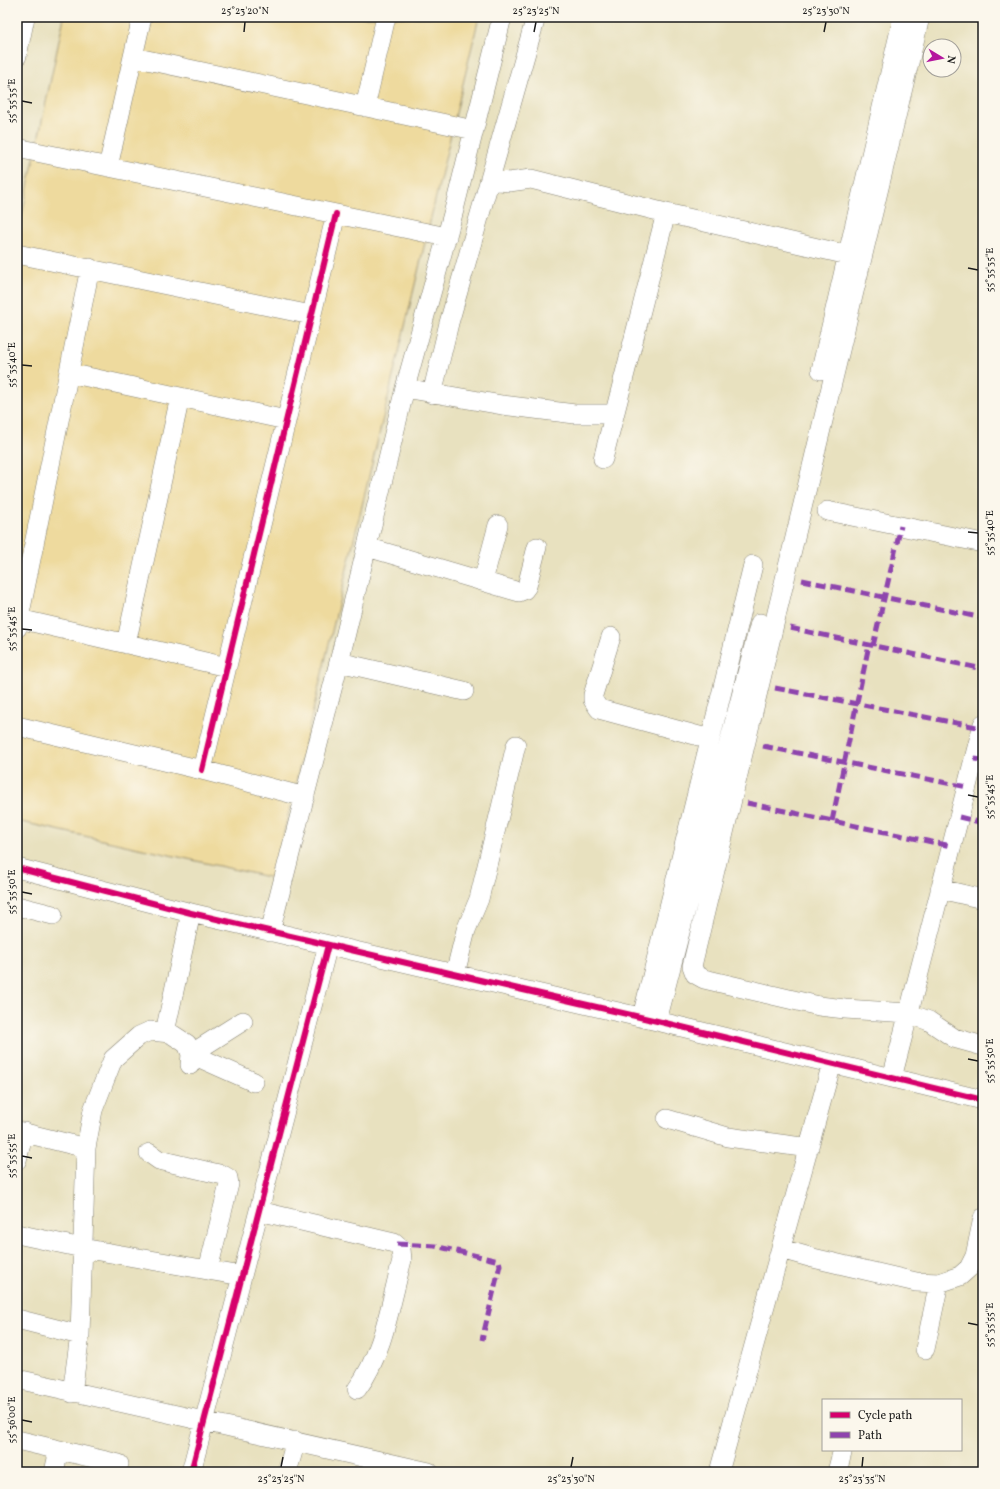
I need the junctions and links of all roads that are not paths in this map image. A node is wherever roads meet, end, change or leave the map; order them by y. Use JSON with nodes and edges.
{"nodes":[{"id":1,"x":25,"y":17,"type":"edge"},
{"id":2,"x":142,"y":17,"type":"edge"},
{"id":3,"x":386,"y":17,"type":"edge"},
{"id":4,"x":502,"y":17,"type":"edge"},
{"id":5,"x":536,"y":17,"type":"edge"},
{"id":6,"x":903,"y":17,"type":"edge"},
{"id":7,"x":920,"y":17,"type":"edge"},
{"id":8,"x":17,"y":56,"type":"edge"},
{"id":9,"x":133,"y":57,"type":"junction"},
{"id":10,"x":365,"y":107,"type":"junction"},
{"id":11,"x":474,"y":130,"type":"junction"},
{"id":12,"x":17,"y":148,"type":"edge"},
{"id":13,"x":108,"y":167,"type":"junction"},
{"id":14,"x":490,"y":180,"type":"junction"},
{"id":15,"x":666,"y":213,"type":"junction"},
{"id":16,"x":336,"y":214,"type":"junction"},
{"id":17,"x":447,"y":237,"type":"junction"},
{"id":18,"x":17,"y":254,"type":"edge"},
{"id":19,"x":848,"y":255,"type":"junction"},
{"id":20,"x":90,"y":268,"type":"junction"},
{"id":21,"x":311,"y":315,"type":"junction"},
{"id":22,"x":69,"y":373,"type":"junction"},
{"id":23,"x":405,"y":388,"type":"junction"},
{"id":24,"x":432,"y":394,"type":"junction"},
{"id":25,"x":180,"y":397,"type":"junction"},
{"id":26,"x":614,"y":414,"type":"junction"},
{"id":27,"x":286,"y":420,"type":"junction"},
{"id":28,"x":603,"y":460,"type":"dead end"},
{"id":29,"x":827,"y":511,"type":"dead end"},
{"id":30,"x":498,"y":525,"type":"dead end"},
{"id":31,"x":983,"y":543,"type":"edge"},
{"id":32,"x":367,"y":547,"type":"junction"},
{"id":33,"x":537,"y":547,"type":"dead end"},
{"id":34,"x":753,"y":565,"type":"dead end"},
{"id":35,"x":483,"y":581,"type":"junction"},
{"id":36,"x":18,"y":624,"type":"edge"},
{"id":37,"x":611,"y":638,"type":"dead end"},
{"id":38,"x":126,"y":644,"type":"junction"},
{"id":39,"x":339,"y":662,"type":"junction"},
{"id":40,"x":227,"y":666,"type":"junction"},
{"id":41,"x":464,"y":691,"type":"dead end"},
{"id":42,"x":983,"y":724,"type":"edge"},
{"id":43,"x":17,"y":726,"type":"edge"},
{"id":44,"x":710,"y":739,"type":"junction"},
{"id":45,"x":516,"y":745,"type":"dead end"},
{"id":46,"x":202,"y":770,"type":"junction"},
{"id":47,"x":305,"y":797,"type":"junction"},
{"id":48,"x":17,"y":868,"type":"edge"},
{"id":49,"x":940,"y":889,"type":"junction"},
{"id":50,"x":983,"y":900,"type":"edge"},
{"id":51,"x":17,"y":906,"type":"edge"},
{"id":52,"x":191,"y":913,"type":"junction"},
{"id":53,"x":53,"y":915,"type":"dead end"},
{"id":54,"x":270,"y":932,"type":"junction"},
{"id":55,"x":328,"y":945,"type":"junction"},
{"id":56,"x":455,"y":974,"type":"junction"},
{"id":57,"x":908,"y":1013,"type":"junction"},
{"id":58,"x":649,"y":1019,"type":"junction"},
{"id":59,"x":243,"y":1021,"type":"dead end"},
{"id":60,"x":165,"y":1032,"type":"junction"},
{"id":61,"x":983,"y":1046,"type":"edge"},
{"id":62,"x":191,"y":1060,"type":"junction"},
{"id":63,"x":832,"y":1063,"type":"junction"},
{"id":64,"x":892,"y":1078,"type":"junction"},
{"id":65,"x":254,"y":1082,"type":"dead end"},
{"id":66,"x":983,"y":1100,"type":"edge"},
{"id":67,"x":667,"y":1119,"type":"dead end"},
{"id":68,"x":20,"y":1132,"type":"edge"},
{"id":69,"x":86,"y":1148,"type":"junction"},
{"id":70,"x":808,"y":1148,"type":"junction"},
{"id":71,"x":148,"y":1153,"type":"dead end"},
{"id":72,"x":17,"y":1160,"type":"edge"},
{"id":73,"x":259,"y":1211,"type":"junction"},
{"id":74,"x":983,"y":1218,"type":"edge"},
{"id":75,"x":17,"y":1234,"type":"edge"},
{"id":76,"x":82,"y":1248,"type":"junction"},
{"id":77,"x":781,"y":1249,"type":"junction"},
{"id":78,"x":208,"y":1270,"type":"junction"},
{"id":79,"x":242,"y":1276,"type":"junction"},
{"id":80,"x":938,"y":1283,"type":"junction"},
{"id":81,"x":17,"y":1319,"type":"edge"},
{"id":82,"x":80,"y":1335,"type":"junction"},
{"id":83,"x":925,"y":1349,"type":"dead end"},
{"id":84,"x":17,"y":1379,"type":"edge"},
{"id":85,"x":357,"y":1389,"type":"dead end"},
{"id":86,"x":72,"y":1393,"type":"junction"},
{"id":87,"x":205,"y":1420,"type":"junction"},
{"id":88,"x":17,"y":1440,"type":"edge"},
{"id":89,"x":296,"y":1441,"type":"junction"},
{"id":90,"x":59,"y":1450,"type":"junction"},
{"id":91,"x":842,"y":1453,"type":"dead end"},
{"id":92,"x":119,"y":1464,"type":"dead end"},
{"id":93,"x":54,"y":1472,"type":"edge"},
{"id":94,"x":191,"y":1472,"type":"edge"},
{"id":95,"x":288,"y":1472,"type":"edge"},
{"id":96,"x":429,"y":1472,"type":"edge"},
{"id":97,"x":719,"y":1472,"type":"edge"},
{"id":98,"x":837,"y":1472,"type":"edge"}],
"edges":[{"from":1,"to":8,"type":"street"},
{"from":2,"to":9,"type":"street"},
{"from":3,"to":10,"type":"street"},
{"from":4,"to":11,"type":"street"},
{"from":5,"to":14,"type":"street"},
{"from":6,"to":19,"type":"street"},
{"from":7,"to":57,"type":"street"},
{"from":9,"to":10,"type":"street"},
{"from":9,"to":13,"type":"street"},
{"from":10,"to":11,"type":"street"},
{"from":11,"to":17,"type":"street"},
{"from":12,"to":13,"type":"street"},
{"from":13,"to":16,"type":"street"},
{"from":14,"to":15,"type":"street"},
{"from":14,"to":24,"type":"street"},
{"from":15,"to":19,"type":"street"},
{"from":15,"to":26,"type":"street"},
{"from":16,"to":17,"type":"street"},
{"from":16,"to":21,"type":"street"},
{"from":17,"to":23,"type":"street"},
{"from":18,"to":20,"type":"street"},
{"from":19,"to":58,"type":"street"},
{"from":20,"to":21,"type":"street"},
{"from":20,"to":22,"type":"street"},
{"from":21,"to":27,"type":"street"},
{"from":22,"to":25,"type":"street"},
{"from":22,"to":36,"type":"street"},
{"from":23,"to":24,"type":"street"},
{"from":23,"to":32,"type":"street"},
{"from":24,"to":26,"type":"street"},
{"from":25,"to":27,"type":"street"},
{"from":25,"to":38,"type":"street"},
{"from":26,"to":28,"type":"street"},
{"from":27,"to":40,"type":"street"},
{"from":29,"to":31,"type":"street"},
{"from":30,"to":35,"type":"street"},
{"from":32,"to":35,"type":"street"},
{"from":32,"to":39,"type":"street"},
{"from":33,"to":35,"type":"street"},
{"from":34,"to":44,"type":"street"},
{"from":36,"to":38,"type":"street"},
{"from":37,"to":44,"type":"street"},
{"from":38,"to":40,"type":"street"},
{"from":39,"to":41,"type":"street"},
{"from":39,"to":47,"type":"street"},
{"from":40,"to":46,"type":"street"},
{"from":42,"to":49,"type":"street"},
{"from":43,"to":46,"type":"street"},
{"from":44,"to":58,"type":"street"},
{"from":45,"to":56,"type":"street"},
{"from":46,"to":47,"type":"street"},
{"from":47,"to":54,"type":"street"},
{"from":48,"to":52,"type":"street"},
{"from":49,"to":50,"type":"street"},
{"from":49,"to":57,"type":"street"},
{"from":51,"to":53,"type":"street"},
{"from":52,"to":54,"type":"street"},
{"from":52,"to":60,"type":"street"},
{"from":54,"to":55,"type":"street"},
{"from":55,"to":56,"type":"street"},
{"from":55,"to":73,"type":"street"},
{"from":56,"to":58,"type":"street"},
{"from":57,"to":61,"type":"street"},
{"from":57,"to":64,"type":"street"},
{"from":58,"to":63,"type":"street"},
{"from":59,"to":62,"type":"street"},
{"from":60,"to":62,"type":"street"},
{"from":60,"to":69,"type":"street"},
{"from":62,"to":65,"type":"street"},
{"from":63,"to":64,"type":"street"},
{"from":63,"to":70,"type":"street"},
{"from":64,"to":66,"type":"street"},
{"from":67,"to":70,"type":"street"},
{"from":68,"to":69,"type":"street"},
{"from":68,"to":72,"type":"street"},
{"from":69,"to":76,"type":"street"},
{"from":70,"to":77,"type":"street"},
{"from":71,"to":78,"type":"street"},
{"from":73,"to":79,"type":"street"},
{"from":73,"to":85,"type":"street"},
{"from":74,"to":80,"type":"street"},
{"from":75,"to":76,"type":"street"},
{"from":76,"to":78,"type":"street"},
{"from":76,"to":82,"type":"street"},
{"from":77,"to":80,"type":"street"},
{"from":77,"to":97,"type":"street"},
{"from":78,"to":79,"type":"street"},
{"from":79,"to":87,"type":"street"},
{"from":80,"to":83,"type":"street"},
{"from":81,"to":82,"type":"street"},
{"from":82,"to":86,"type":"street"},
{"from":84,"to":86,"type":"street"},
{"from":86,"to":87,"type":"street"},
{"from":87,"to":89,"type":"street"},
{"from":87,"to":94,"type":"street"},
{"from":88,"to":90,"type":"street"},
{"from":89,"to":95,"type":"street"},
{"from":89,"to":96,"type":"street"},
{"from":90,"to":92,"type":"street"},
{"from":90,"to":93,"type":"street"},
{"from":91,"to":98,"type":"street"}]}
